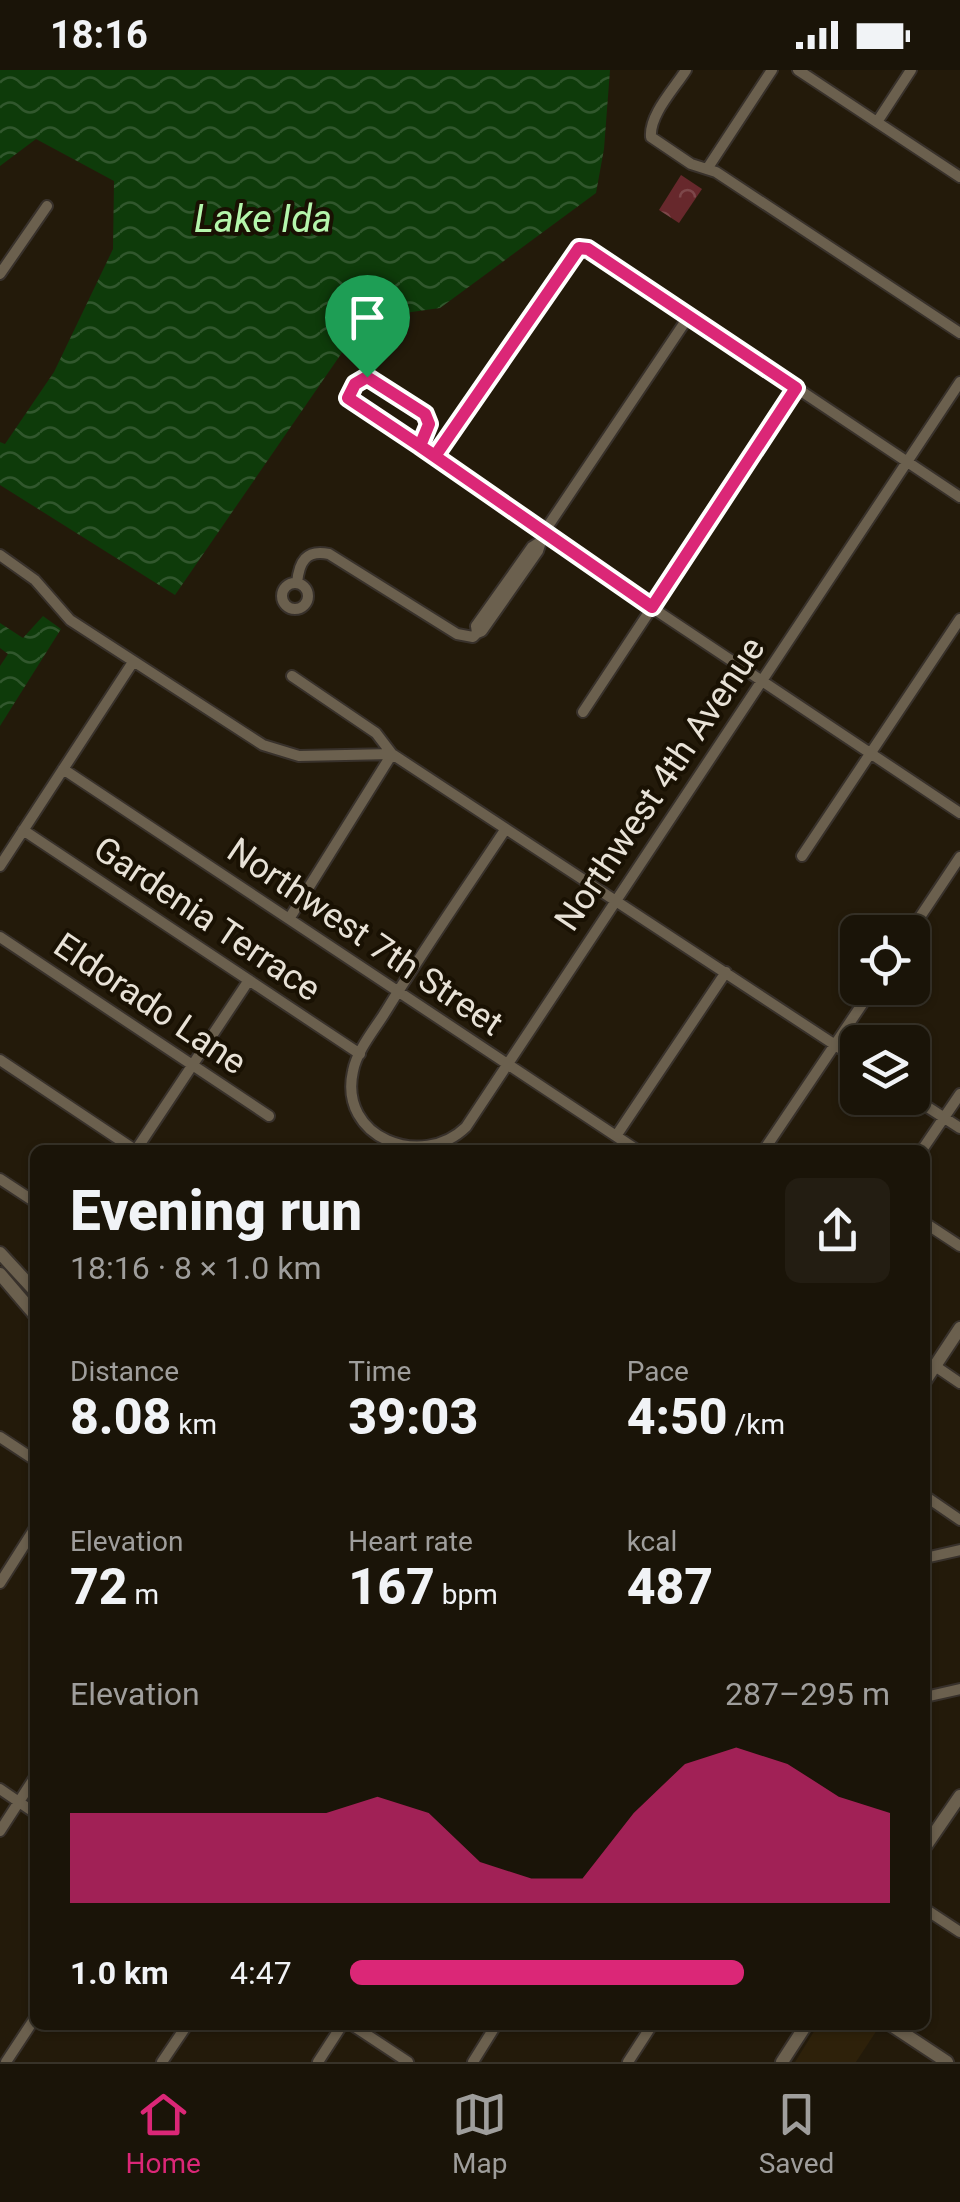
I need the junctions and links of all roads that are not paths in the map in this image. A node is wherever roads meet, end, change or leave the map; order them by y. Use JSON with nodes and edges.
{"nodes":[{"id":1,"x":686,"y":70,"type":"edge"},
{"id":2,"x":772,"y":70,"type":"edge"},
{"id":3,"x":798,"y":70,"type":"edge"},
{"id":4,"x":911,"y":70,"type":"edge"},
{"id":5,"x":877,"y":122,"type":"junction"},
{"id":6,"x":706,"y":169,"type":"junction"},
{"id":7,"x":960,"y":177,"type":"edge"},
{"id":8,"x":46,"y":206,"type":"dead end"},
{"id":9,"x":0,"y":274,"type":"edge"},
{"id":10,"x":689,"y":316,"type":"junction"},
{"id":11,"x":960,"y":334,"type":"edge"},
{"id":12,"x":960,"y":382,"type":"edge"},
{"id":13,"x":796,"y":388,"type":"junction"},
{"id":14,"x":420,"y":446,"type":"junction"},
{"id":15,"x":435,"y":456,"type":"junction"},
{"id":16,"x":907,"y":462,"type":"junction"},
{"id":17,"x":960,"y":497,"type":"edge"},
{"id":18,"x":542,"y":537,"type":"junction"},
{"id":19,"x":0,"y":555,"type":"edge"},
{"id":20,"x":296,"y":583,"type":"dead end"},
{"id":21,"x":652,"y":607,"type":"junction"},
{"id":22,"x":960,"y":620,"type":"edge"},
{"id":23,"x":133,"y":662,"type":"junction"},
{"id":24,"x":292,"y":676,"type":"dead end"},
{"id":25,"x":763,"y":681,"type":"junction"},
{"id":26,"x":583,"y":712,"type":"dead end"},
{"id":27,"x":392,"y":754,"type":"junction"},
{"id":28,"x":871,"y":754,"type":"junction"},
{"id":29,"x":63,"y":769,"type":"junction"},
{"id":30,"x":960,"y":813,"type":"edge"},
{"id":31,"x":23,"y":830,"type":"junction"},
{"id":32,"x":505,"y":830,"type":"junction"},
{"id":33,"x":802,"y":856,"type":"dead end"},
{"id":34,"x":960,"y":857,"type":"edge"},
{"id":35,"x":0,"y":866,"type":"edge"},
{"id":36,"x":616,"y":900,"type":"junction"},
{"id":37,"x":921,"y":915,"type":"edge"},
{"id":38,"x":289,"y":919,"type":"junction"},
{"id":39,"x":0,"y":937,"type":"edge"},
{"id":40,"x":726,"y":972,"type":"junction"},
{"id":41,"x":249,"y":980,"type":"junction"},
{"id":42,"x":398,"y":992,"type":"junction"},
{"id":43,"x":862,"y":1005,"type":"edge"},
{"id":44,"x":835,"y":1045,"type":"junction"},
{"id":45,"x":840,"y":1048,"type":"edge"},
{"id":46,"x":360,"y":1054,"type":"junction"},
{"id":47,"x":0,"y":1060,"type":"edge"},
{"id":48,"x":507,"y":1064,"type":"junction"},
{"id":49,"x":192,"y":1065,"type":"junction"},
{"id":50,"x":960,"y":1094,"type":"edge"},
{"id":51,"x":930,"y":1109,"type":"edge"},
{"id":52,"x":269,"y":1116,"type":"dead end"},
{"id":53,"x":944,"y":1118,"type":"junction"},
{"id":54,"x":960,"y":1128,"type":"edge"},
{"id":55,"x":616,"y":1136,"type":"junction"},
{"id":56,"x":381,"y":1138,"type":"junction"},
{"id":57,"x":128,"y":1145,"type":"edge"},
{"id":58,"x":139,"y":1145,"type":"edge"},
{"id":59,"x":376,"y":1145,"type":"edge"},
{"id":60,"x":397,"y":1145,"type":"edge"},
{"id":61,"x":429,"y":1145,"type":"edge"},
{"id":62,"x":630,"y":1145,"type":"edge"},
{"id":63,"x":767,"y":1145,"type":"edge"},
{"id":64,"x":925,"y":1145,"type":"edge"},
{"id":65,"x":0,"y":1179,"type":"edge"},
{"id":66,"x":30,"y":1199,"type":"edge"},
{"id":67,"x":930,"y":1227,"type":"edge"},
{"id":68,"x":960,"y":1246,"type":"edge"},
{"id":69,"x":0,"y":1253,"type":"edge"},
{"id":70,"x":0,"y":1274,"type":"edge"},
{"id":71,"x":30,"y":1285,"type":"edge"},
{"id":72,"x":30,"y":1309,"type":"edge"},
{"id":73,"x":960,"y":1328,"type":"edge"},
{"id":74,"x":935,"y":1366,"type":"junction"},
{"id":75,"x":930,"y":1373,"type":"edge"},
{"id":76,"x":960,"y":1383,"type":"edge"},
{"id":77,"x":0,"y":1437,"type":"edge"},
{"id":78,"x":30,"y":1457,"type":"edge"},
{"id":79,"x":930,"y":1499,"type":"edge"},
{"id":80,"x":960,"y":1520,"type":"edge"},
{"id":81,"x":30,"y":1536,"type":"edge"},
{"id":82,"x":960,"y":1550,"type":"edge"},
{"id":83,"x":930,"y":1557,"type":"edge"},
{"id":84,"x":0,"y":1583,"type":"edge"},
{"id":85,"x":960,"y":1689,"type":"edge"},
{"id":86,"x":930,"y":1696,"type":"edge"},
{"id":87,"x":30,"y":1785,"type":"edge"},
{"id":88,"x":0,"y":1789,"type":"edge"},
{"id":89,"x":960,"y":1796,"type":"edge"},
{"id":90,"x":19,"y":1802,"type":"junction"},
{"id":91,"x":30,"y":1810,"type":"edge"},
{"id":92,"x":0,"y":1831,"type":"edge"},
{"id":93,"x":930,"y":1834,"type":"edge"},
{"id":94,"x":930,"y":1912,"type":"edge"},
{"id":95,"x":960,"y":1932,"type":"edge"},
{"id":96,"x":30,"y":2026,"type":"edge"},
{"id":97,"x":183,"y":2030,"type":"edge"},
{"id":98,"x":339,"y":2030,"type":"edge"},
{"id":99,"x":360,"y":2030,"type":"edge"},
{"id":100,"x":493,"y":2030,"type":"edge"},
{"id":101,"x":649,"y":2030,"type":"edge"},
{"id":102,"x":803,"y":2030,"type":"edge"},
{"id":103,"x":899,"y":2030,"type":"edge"},
{"id":104,"x":941,"y":2060,"type":"edge"},
{"id":105,"x":6,"y":2062,"type":"edge"},
{"id":106,"x":162,"y":2062,"type":"edge"},
{"id":107,"x":318,"y":2062,"type":"edge"},
{"id":108,"x":408,"y":2062,"type":"edge"},
{"id":109,"x":472,"y":2062,"type":"edge"},
{"id":110,"x":628,"y":2062,"type":"edge"},
{"id":111,"x":782,"y":2062,"type":"edge"}],
"edges":[{"from":1,"to":6,"type":"street"},
{"from":2,"to":6,"type":"street"},
{"from":3,"to":5,"type":"street"},
{"from":4,"to":5,"type":"street"},
{"from":5,"to":7,"type":"street"},
{"from":6,"to":11,"type":"street"},
{"from":8,"to":9,"type":"street"},
{"from":10,"to":13,"type":"street"},
{"from":10,"to":15,"type":"street"},
{"from":10,"to":18,"type":"street"},
{"from":12,"to":16,"type":"street","name":"Northwest 4th Avenue"},
{"from":13,"to":16,"type":"street"},
{"from":13,"to":21,"type":"street"},
{"from":14,"to":14,"type":"street"},
{"from":14,"to":15,"type":"street"},
{"from":15,"to":18,"type":"street"},
{"from":16,"to":17,"type":"street"},
{"from":16,"to":25,"type":"street","name":"Northwest 4th Avenue"},
{"from":18,"to":20,"type":"street"},
{"from":18,"to":21,"type":"street"},
{"from":19,"to":23,"type":"street"},
{"from":21,"to":25,"type":"street"},
{"from":21,"to":26,"type":"street"},
{"from":22,"to":28,"type":"street"},
{"from":23,"to":27,"type":"street"},
{"from":23,"to":29,"type":"street"},
{"from":24,"to":27,"type":"street"},
{"from":25,"to":28,"type":"street"},
{"from":25,"to":36,"type":"street","name":"Northwest 4th Avenue"},
{"from":27,"to":32,"type":"street"},
{"from":27,"to":38,"type":"street"},
{"from":28,"to":30,"type":"street"},
{"from":28,"to":33,"type":"street"},
{"from":29,"to":31,"type":"street"},
{"from":29,"to":38,"type":"street","name":"Northwest 7th Street"},
{"from":31,"to":35,"type":"street"},
{"from":31,"to":41,"type":"street","name":"Gardenia Terrace"},
{"from":32,"to":36,"type":"street"},
{"from":32,"to":42,"type":"street"},
{"from":34,"to":37,"type":"street"},
{"from":36,"to":40,"type":"street"},
{"from":36,"to":48,"type":"street","name":"Northwest 4th Avenue"},
{"from":38,"to":42,"type":"street","name":"Northwest 7th Street"},
{"from":39,"to":49,"type":"street","name":"Eldorado Lane"},
{"from":40,"to":44,"type":"street"},
{"from":40,"to":55,"type":"street"},
{"from":41,"to":46,"type":"street","name":"Gardenia Terrace"},
{"from":41,"to":49,"type":"street"},
{"from":42,"to":46,"type":"street"},
{"from":42,"to":48,"type":"street","name":"Northwest 7th Street"},
{"from":43,"to":44,"type":"street"},
{"from":44,"to":45,"type":"street"},
{"from":44,"to":63,"type":"street"},
{"from":46,"to":56,"type":"street"},
{"from":47,"to":57,"type":"street"},
{"from":48,"to":55,"type":"street","name":"Northwest 7th Street"},
{"from":48,"to":61,"type":"street","name":"Northwest 4th Avenue"},
{"from":49,"to":52,"type":"street","name":"Eldorado Lane"},
{"from":49,"to":58,"type":"street"},
{"from":50,"to":53,"type":"street"},
{"from":51,"to":53,"type":"street"},
{"from":53,"to":54,"type":"street"},
{"from":53,"to":64,"type":"street"},
{"from":55,"to":62,"type":"street","name":"Northwest 7th Street"},
{"from":56,"to":59,"type":"street"},
{"from":56,"to":60,"type":"street","name":"Northwest 4th Avenue"},
{"from":65,"to":66,"type":"street"},
{"from":67,"to":68,"type":"street"},
{"from":69,"to":71,"type":"street"},
{"from":70,"to":72,"type":"street"},
{"from":73,"to":74,"type":"street"},
{"from":74,"to":75,"type":"street"},
{"from":74,"to":76,"type":"street"},
{"from":77,"to":78,"type":"street"},
{"from":79,"to":80,"type":"street"},
{"from":81,"to":84,"type":"street"},
{"from":82,"to":83,"type":"street"},
{"from":85,"to":86,"type":"street"},
{"from":87,"to":90,"type":"street"},
{"from":88,"to":90,"type":"street"},
{"from":89,"to":93,"type":"street"},
{"from":90,"to":91,"type":"street"},
{"from":90,"to":92,"type":"street"},
{"from":94,"to":95,"type":"street"},
{"from":96,"to":105,"type":"street"},
{"from":97,"to":106,"type":"street"},
{"from":98,"to":107,"type":"street"},
{"from":99,"to":108,"type":"street"},
{"from":100,"to":109,"type":"street"},
{"from":101,"to":110,"type":"street"},
{"from":102,"to":111,"type":"street"},
{"from":103,"to":104,"type":"street"}]}
